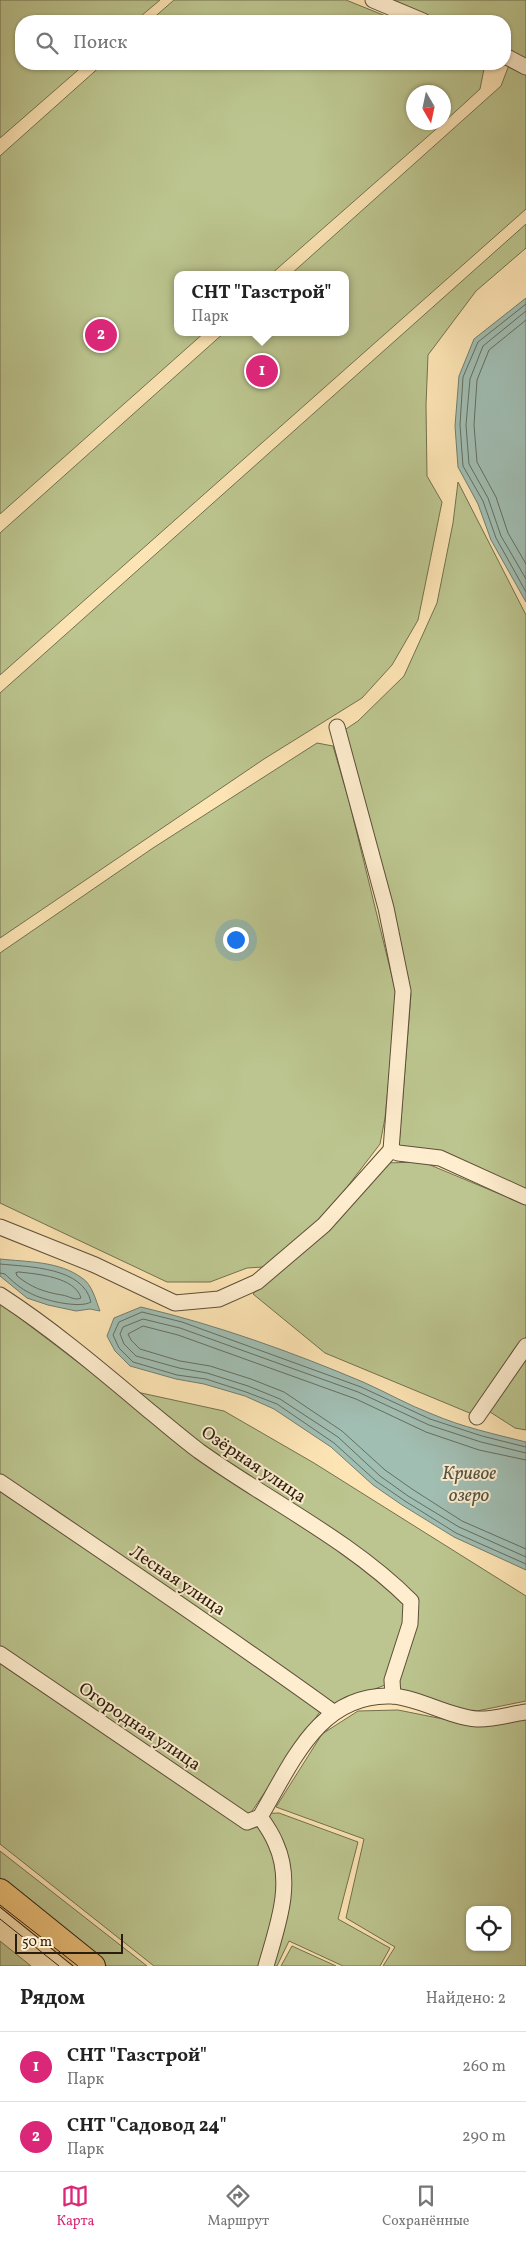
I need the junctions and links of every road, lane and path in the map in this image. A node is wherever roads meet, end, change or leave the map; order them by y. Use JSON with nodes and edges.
{"nodes":[{"id":1,"x":373,"y":0,"type":"edge"},
{"id":2,"x":409,"y":15,"type":"edge"},
{"id":3,"x":511,"y":59,"type":"edge"},
{"id":4,"x":526,"y":66,"type":"edge"},
{"id":5,"x":337,"y":727,"type":"dead end"},
{"id":6,"x":392,"y":1150,"type":"junction"},
{"id":7,"x":526,"y":1197,"type":"edge"},
{"id":8,"x":0,"y":1227,"type":"edge"},
{"id":9,"x":0,"y":1295,"type":"edge"},
{"id":10,"x":526,"y":1346,"type":"edge"},
{"id":11,"x":476,"y":1416,"type":"dead end"},
{"id":12,"x":0,"y":1482,"type":"edge"},
{"id":13,"x":0,"y":1654,"type":"edge"},
{"id":14,"x":393,"y":1696,"type":"junction"},
{"id":15,"x":333,"y":1712,"type":"junction"},
{"id":16,"x":526,"y":1712,"type":"edge"},
{"id":17,"x":260,"y":1816,"type":"junction"},
{"id":18,"x":0,"y":1891,"type":"edge"},
{"id":19,"x":93,"y":1966,"type":"edge"},
{"id":20,"x":266,"y":1966,"type":"edge"}],
"edges":[{"from":1,"to":2,"type":"street"},
{"from":3,"to":4,"type":"street"},
{"from":5,"to":6,"type":"street"},
{"from":6,"to":7,"type":"street"},
{"from":6,"to":8,"type":"street"},
{"from":9,"to":14,"type":"street","name":"Озёрная улица"},
{"from":10,"to":11,"type":"street"},
{"from":12,"to":15,"type":"street","name":"Лесная улица"},
{"from":13,"to":17,"type":"street","name":"Огородная улица"},
{"from":14,"to":15,"type":"street"},
{"from":14,"to":16,"type":"street"},
{"from":15,"to":17,"type":"street"},
{"from":17,"to":20,"type":"street"},
{"from":18,"to":19,"type":"main road"}]}
